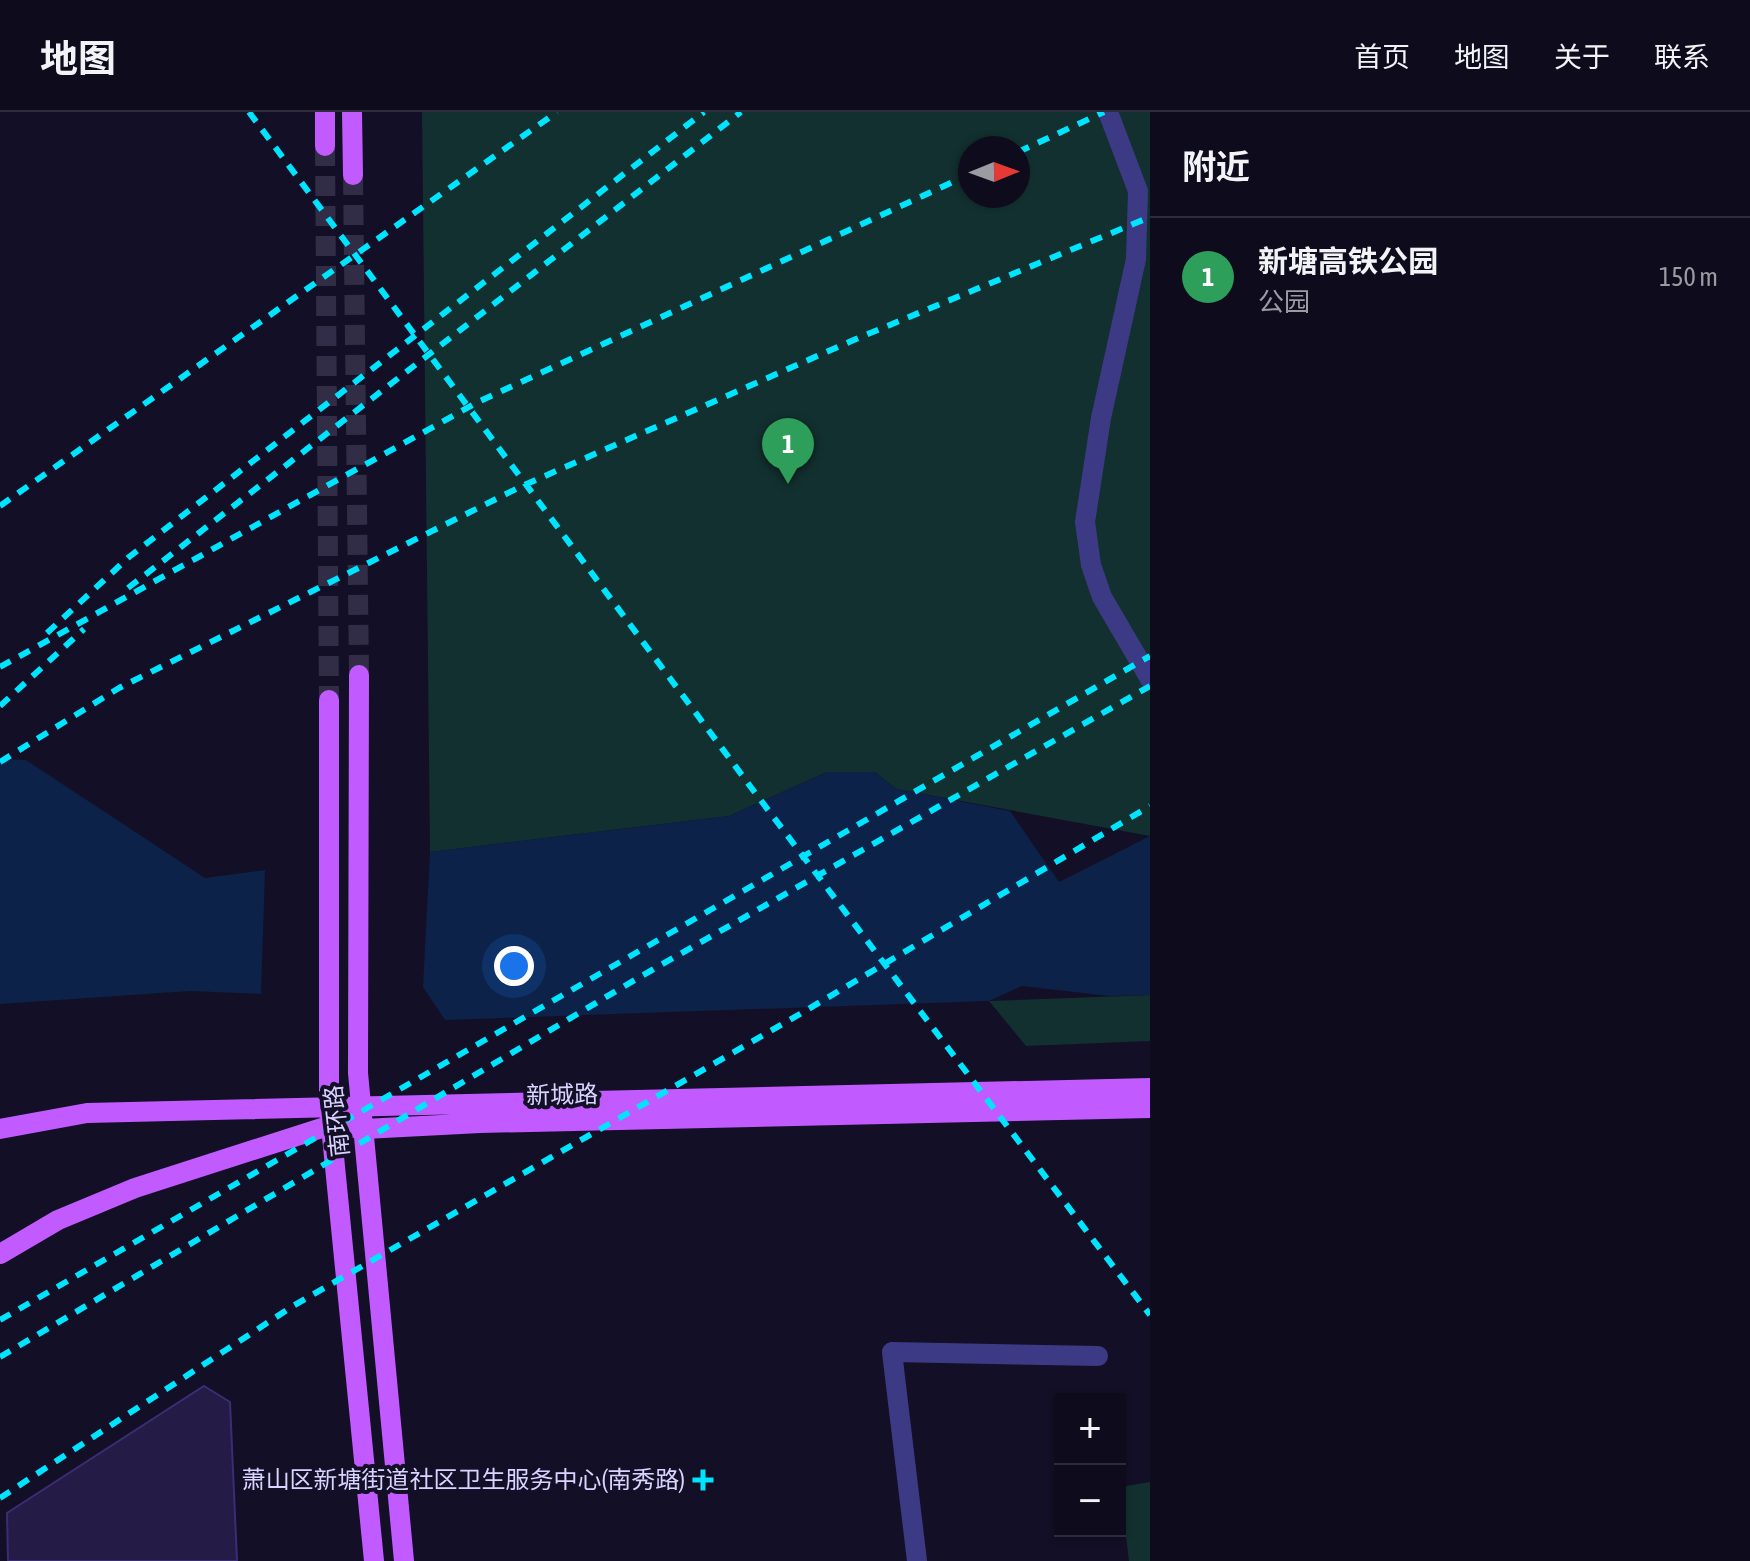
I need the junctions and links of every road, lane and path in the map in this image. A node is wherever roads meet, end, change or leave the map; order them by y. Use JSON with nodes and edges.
{"nodes":[{"id":1,"x":325,"y":112,"type":"edge"},
{"id":2,"x":352,"y":112,"type":"edge"},
{"id":3,"x":1108,"y":112,"type":"edge"},
{"id":4,"x":325,"y":146,"type":"tunnel mouth"},
{"id":5,"x":353,"y":175,"type":"tunnel mouth"},
{"id":6,"x":359,"y":675,"type":"tunnel mouth"},
{"id":7,"x":1150,"y":679,"type":"edge"},
{"id":8,"x":329,"y":700,"type":"tunnel mouth"},
{"id":9,"x":1150,"y":1088,"type":"edge"},
{"id":10,"x":362,"y":1105,"type":"junction"},
{"id":11,"x":1150,"y":1108,"type":"edge"},
{"id":12,"x":330,"y":1115,"type":"junction"},
{"id":13,"x":0,"y":1129,"type":"edge"},
{"id":14,"x":364,"y":1129,"type":"junction"},
{"id":15,"x":0,"y":1254,"type":"edge"},
{"id":16,"x":1098,"y":1356,"type":"dead end"},
{"id":17,"x":374,"y":1561,"type":"edge"},
{"id":18,"x":404,"y":1561,"type":"edge"},
{"id":19,"x":917,"y":1561,"type":"edge"}],
"edges":[{"from":1,"to":4,"type":"main road"},
{"from":2,"to":5,"type":"main road"},
{"from":3,"to":7,"type":"street"},
{"from":6,"to":10,"type":"main road","name":"南环路"},
{"from":8,"to":12,"type":"main road","name":"南环路"},
{"from":9,"to":10,"type":"main road","name":"新城路"},
{"from":10,"to":12,"type":"main road","name":"新城路"},
{"from":10,"to":14,"type":"main road","name":"南环路"},
{"from":11,"to":14,"type":"main road","name":"新城路"},
{"from":12,"to":13,"type":"main road","name":"新城路"},
{"from":12,"to":14,"type":"main road","name":"新城路"},
{"from":12,"to":15,"type":"main road","name":"新城路"},
{"from":12,"to":17,"type":"main road","name":"南环路"},
{"from":14,"to":18,"type":"main road","name":"南环路"},
{"from":16,"to":19,"type":"street"}]}
